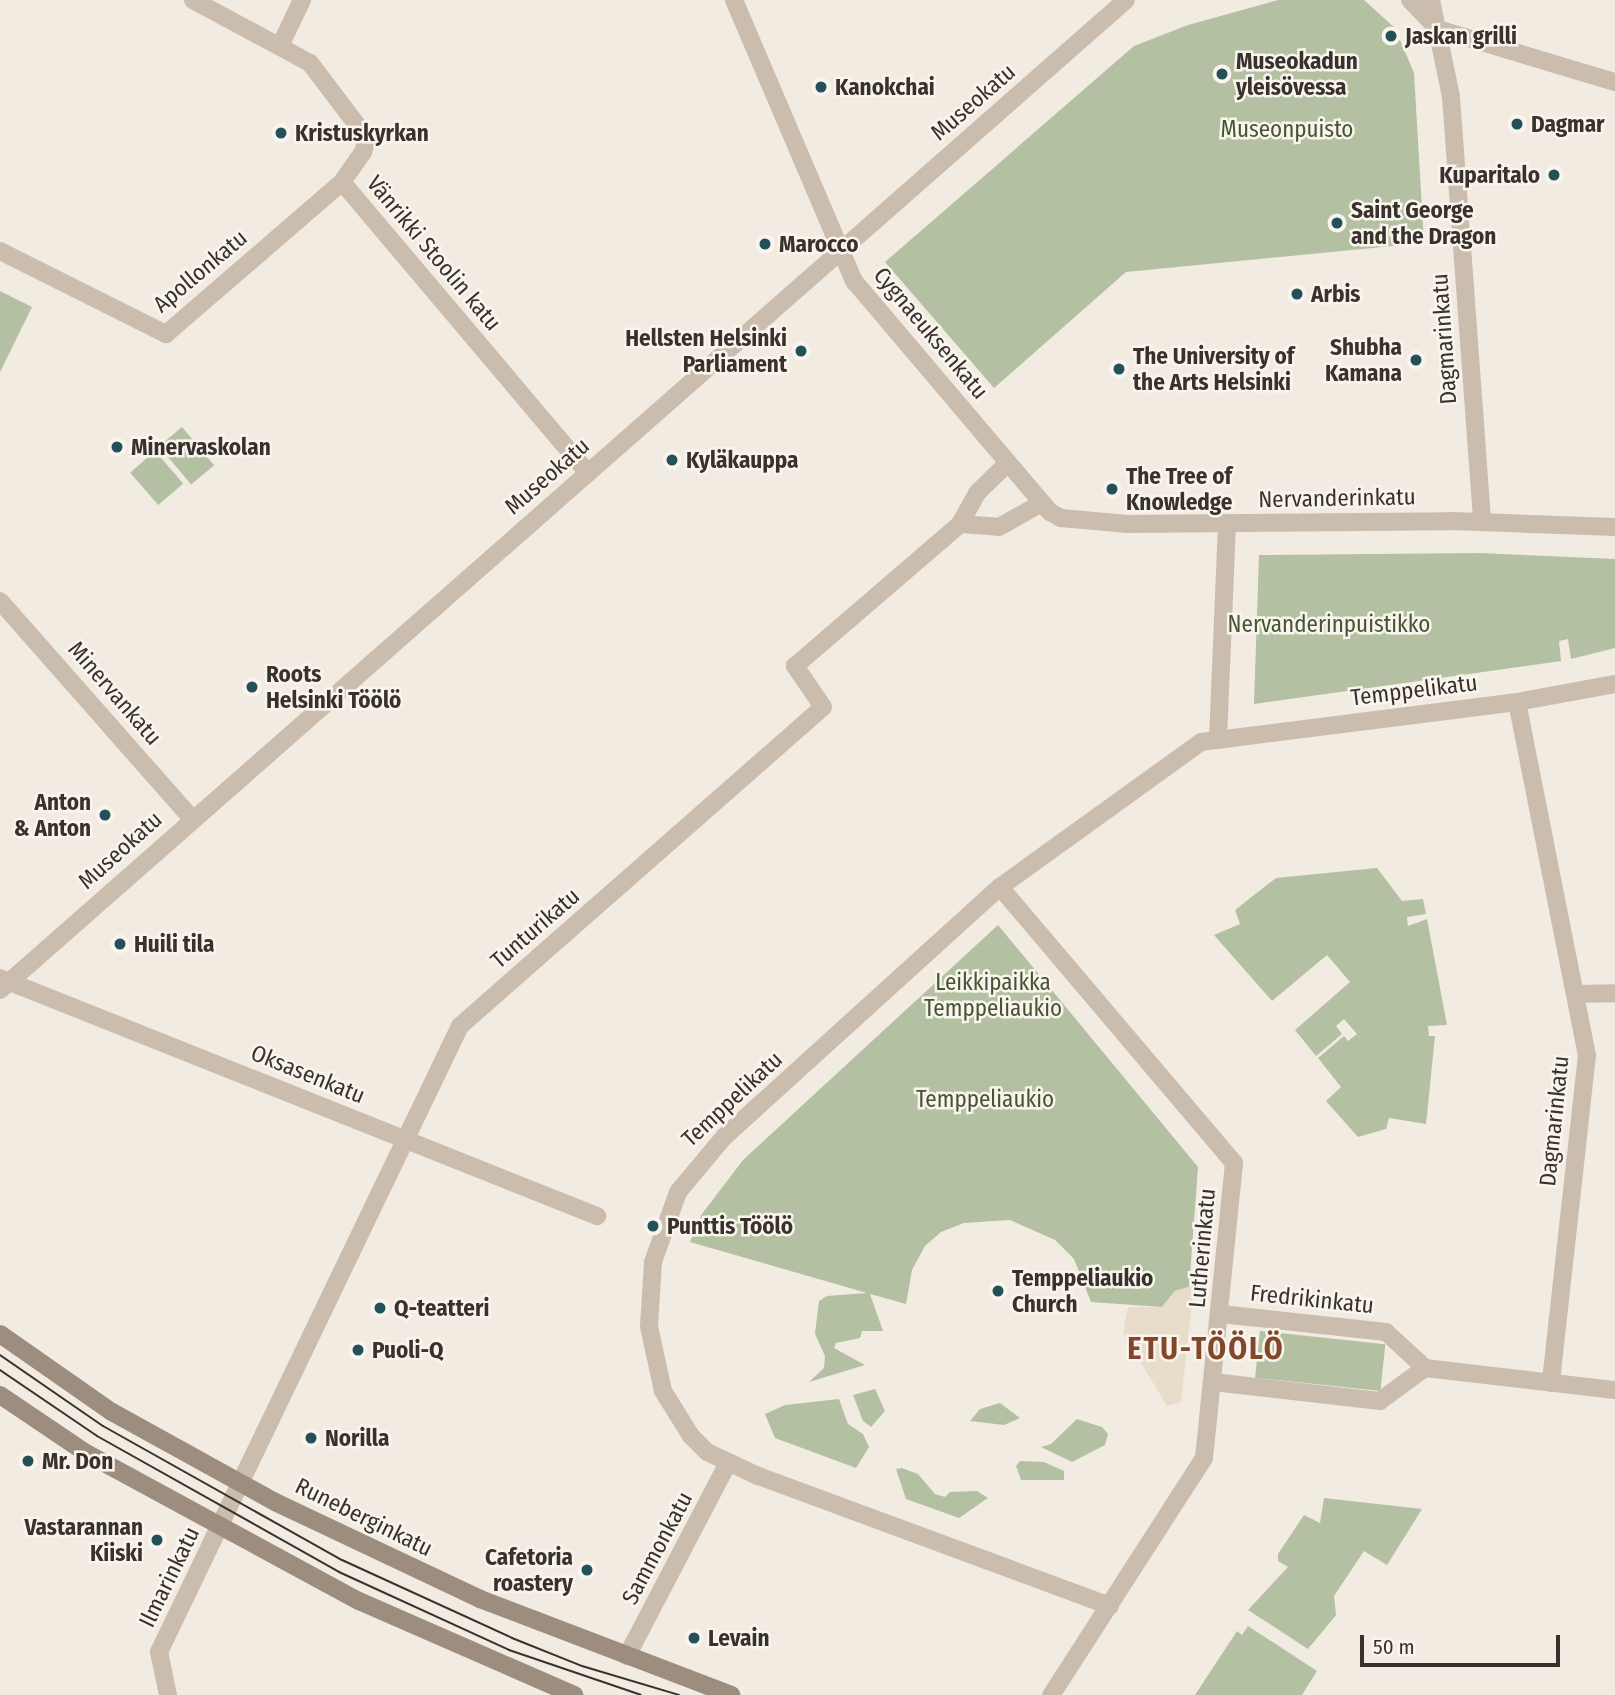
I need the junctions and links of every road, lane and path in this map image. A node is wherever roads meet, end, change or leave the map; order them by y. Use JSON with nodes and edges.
{"nodes":[{"id":1,"x":194,"y":0,"type":"edge"},
{"id":2,"x":302,"y":0,"type":"edge"},
{"id":3,"x":734,"y":0,"type":"edge"},
{"id":4,"x":1410,"y":0,"type":"edge"},
{"id":5,"x":1431,"y":0,"type":"edge"},
{"id":6,"x":1117,"y":3,"type":"edge"},
{"id":7,"x":1438,"y":29,"type":"junction"},
{"id":8,"x":281,"y":44,"type":"junction"},
{"id":9,"x":1615,"y":82,"type":"edge"},
{"id":10,"x":342,"y":182,"type":"junction"},
{"id":11,"x":840,"y":250,"type":"junction"},
{"id":12,"x":0,"y":251,"type":"edge"},
{"id":13,"x":1008,"y":463,"type":"junction"},
{"id":14,"x":588,"y":473,"type":"junction"},
{"id":15,"x":1040,"y":504,"type":"junction"},
{"id":16,"x":1060,"y":518,"type":"joint"},
{"id":17,"x":1482,"y":521,"type":"junction"},
{"id":18,"x":960,"y":524,"type":"junction"},
{"id":19,"x":1227,"y":524,"type":"junction"},
{"id":20,"x":1615,"y":527,"type":"edge"},
{"id":21,"x":0,"y":600,"type":"edge"},
{"id":22,"x":1615,"y":684,"type":"edge"},
{"id":23,"x":1517,"y":702,"type":"junction"},
{"id":24,"x":1218,"y":739,"type":"junction"},
{"id":25,"x":192,"y":819,"type":"junction"},
{"id":26,"x":1000,"y":887,"type":"junction"},
{"id":27,"x":3,"y":983,"type":"edge"},
{"id":28,"x":1576,"y":993,"type":"junction"},
{"id":29,"x":1615,"y":993,"type":"edge"},
{"id":30,"x":407,"y":1139,"type":"junction"},
{"id":31,"x":597,"y":1216,"type":"dead end"},
{"id":32,"x":1221,"y":1314,"type":"junction"},
{"id":33,"x":0,"y":1334,"type":"edge"},
{"id":34,"x":1424,"y":1368,"type":"junction"},
{"id":35,"x":1213,"y":1382,"type":"junction"},
{"id":36,"x":1551,"y":1383,"type":"junction"},
{"id":37,"x":1615,"y":1390,"type":"edge"},
{"id":38,"x":0,"y":1395,"type":"edge"},
{"id":39,"x":728,"y":1463,"type":"junction"},
{"id":40,"x":242,"y":1484,"type":"junction"},
{"id":41,"x":221,"y":1528,"type":"junction"},
{"id":42,"x":1110,"y":1606,"type":"junction"},
{"id":43,"x":627,"y":1656,"type":"junction"},
{"id":44,"x":168,"y":1695,"type":"edge"},
{"id":45,"x":574,"y":1695,"type":"edge"},
{"id":46,"x":731,"y":1695,"type":"edge"},
{"id":47,"x":1051,"y":1695,"type":"edge"}],
"edges":[{"from":1,"to":8,"type":"street","name":"Vänrikki Stoolin katu"},
{"from":2,"to":8,"type":"street"},
{"from":3,"to":11,"type":"street","name":"Cygnaeuksenkatu"},
{"from":4,"to":7,"type":"street"},
{"from":5,"to":7,"type":"street","name":"Dagmarinkatu"},
{"from":6,"to":11,"type":"street","name":"Museokatu"},
{"from":7,"to":9,"type":"street"},
{"from":7,"to":17,"type":"street","name":"Dagmarinkatu"},
{"from":8,"to":10,"type":"street","name":"Vänrikki Stoolin katu"},
{"from":10,"to":12,"type":"street","name":"Apollonkatu"},
{"from":10,"to":14,"type":"street","name":"Vänrikki Stoolin katu"},
{"from":11,"to":13,"type":"street","name":"Cygnaeuksenkatu"},
{"from":11,"to":14,"type":"street","name":"Museokatu"},
{"from":13,"to":15,"type":"street","name":"Cygnaeuksenkatu"},
{"from":13,"to":18,"type":"street","name":"Tunturikatu"},
{"from":14,"to":25,"type":"street","name":"Museokatu"},
{"from":15,"to":16,"type":"street","name":"Cygnaeuksenkatu"},
{"from":15,"to":18,"type":"street"},
{"from":16,"to":19,"type":"street","name":"Nervanderinkatu"},
{"from":17,"to":19,"type":"street","name":"Nervanderinkatu"},
{"from":17,"to":20,"type":"street","name":"Nervanderinkatu"},
{"from":18,"to":30,"type":"street","name":"Tunturikatu"},
{"from":19,"to":24,"type":"street"},
{"from":21,"to":25,"type":"street","name":"Minervankatu"},
{"from":22,"to":23,"type":"street","name":"Temppelikatu"},
{"from":23,"to":24,"type":"street","name":"Temppelikatu"},
{"from":23,"to":28,"type":"street","name":"Dagmarinkatu"},
{"from":24,"to":26,"type":"street","name":"Temppelikatu"},
{"from":25,"to":27,"type":"street","name":"Museokatu"},
{"from":26,"to":32,"type":"street","name":"Lutherinkatu"},
{"from":26,"to":39,"type":"street","name":"Temppelikatu"},
{"from":27,"to":30,"type":"street","name":"Oksasenkatu"},
{"from":28,"to":29,"type":"street"},
{"from":28,"to":36,"type":"street","name":"Dagmarinkatu"},
{"from":30,"to":31,"type":"street","name":"Oksasenkatu"},
{"from":30,"to":40,"type":"street","name":"Tunturikatu"},
{"from":32,"to":34,"type":"street","name":"Fredrikinkatu"},
{"from":32,"to":35,"type":"street","name":"Lutherinkatu"},
{"from":33,"to":40,"type":"main road","name":"Runeberginkatu"},
{"from":34,"to":35,"type":"street"},
{"from":34,"to":36,"type":"street"},
{"from":35,"to":42,"type":"street","name":"Lutherinkatu"},
{"from":36,"to":37,"type":"street"},
{"from":38,"to":41,"type":"main road"},
{"from":39,"to":42,"type":"street","name":"Temppelikatu"},
{"from":39,"to":43,"type":"street","name":"Sammonkatu"},
{"from":40,"to":41,"type":"street","name":"Ilmarinkatu"},
{"from":40,"to":43,"type":"main road","name":"Runeberginkatu"},
{"from":41,"to":44,"type":"street","name":"Ilmarinkatu"},
{"from":41,"to":45,"type":"main road"},
{"from":42,"to":47,"type":"street","name":"Lutherinkatu"},
{"from":43,"to":46,"type":"main road","name":"Runeberginkatu"}]}
